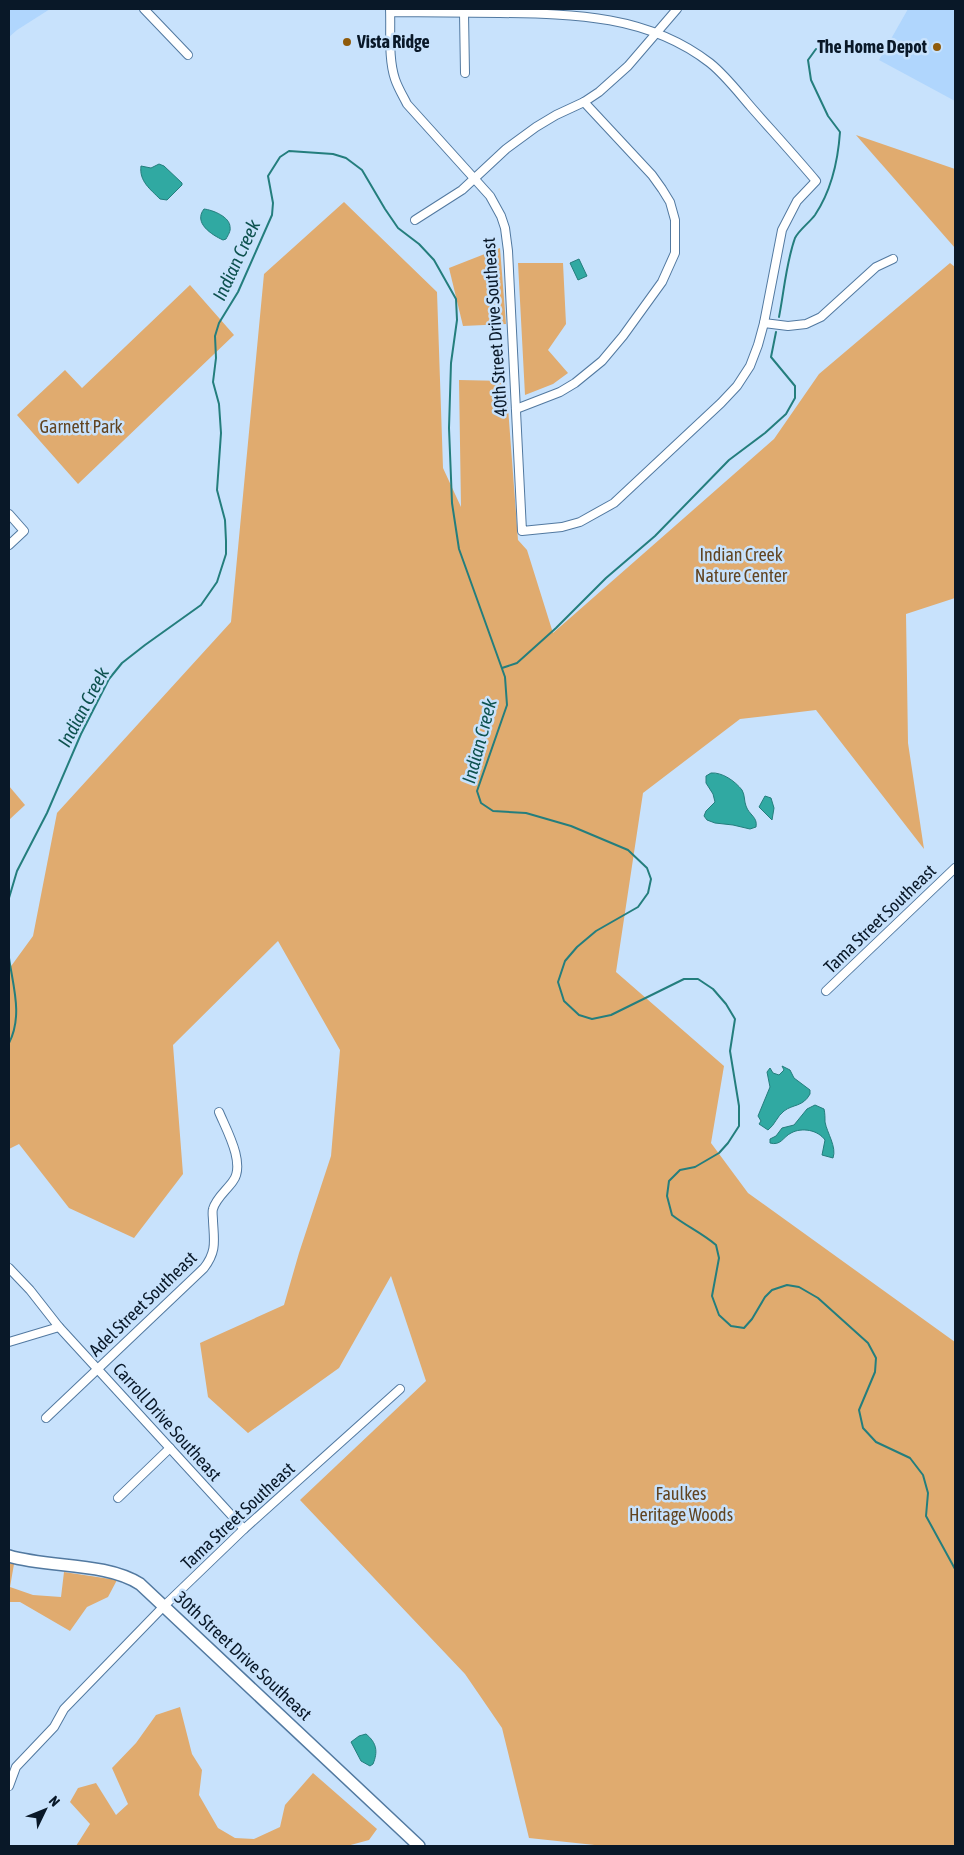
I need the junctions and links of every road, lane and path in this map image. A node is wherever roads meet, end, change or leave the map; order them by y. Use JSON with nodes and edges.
{"nodes":[{"id":1,"x":144,"y":9,"type":"edge"},
{"id":2,"x":677,"y":9,"type":"edge"},
{"id":3,"x":390,"y":10,"type":"edge"},
{"id":4,"x":464,"y":13,"type":"junction"},
{"id":5,"x":656,"y":33,"type":"junction"},
{"id":6,"x":188,"y":56,"type":"dead end"},
{"id":7,"x":465,"y":72,"type":"dead end"},
{"id":8,"x":584,"y":102,"type":"junction"},
{"id":9,"x":475,"y":179,"type":"junction"},
{"id":10,"x":415,"y":220,"type":"dead end"},
{"id":11,"x":892,"y":259,"type":"dead end"},
{"id":12,"x":764,"y":323,"type":"junction"},
{"id":13,"x":516,"y":409,"type":"junction"},
{"id":14,"x":9,"y":514,"type":"edge"},
{"id":15,"x":9,"y":545,"type":"edge"},
{"id":16,"x":955,"y":868,"type":"edge"},
{"id":17,"x":826,"y":991,"type":"dead end"},
{"id":18,"x":219,"y":1112,"type":"dead end"},
{"id":19,"x":9,"y":1268,"type":"edge"},
{"id":20,"x":59,"y":1327,"type":"junction"},
{"id":21,"x":9,"y":1342,"type":"edge"},
{"id":22,"x":98,"y":1368,"type":"junction"},
{"id":23,"x":400,"y":1389,"type":"dead end"},
{"id":24,"x":46,"y":1418,"type":"dead end"},
{"id":25,"x":170,"y":1448,"type":"junction"},
{"id":26,"x":118,"y":1498,"type":"dead end"},
{"id":27,"x":244,"y":1528,"type":"junction"},
{"id":28,"x":9,"y":1556,"type":"edge"},
{"id":29,"x":164,"y":1606,"type":"junction"},
{"id":30,"x":9,"y":1786,"type":"edge"},
{"id":31,"x":419,"y":1846,"type":"edge"}],
"edges":[{"from":1,"to":6,"type":"street"},
{"from":2,"to":5,"type":"street"},
{"from":3,"to":4,"type":"street"},
{"from":3,"to":9,"type":"street","name":"40th Street Drive Southeast"},
{"from":4,"to":5,"type":"street"},
{"from":4,"to":7,"type":"street"},
{"from":5,"to":8,"type":"street"},
{"from":5,"to":12,"type":"street"},
{"from":8,"to":9,"type":"street"},
{"from":8,"to":13,"type":"street"},
{"from":9,"to":10,"type":"street"},
{"from":9,"to":13,"type":"street","name":"40th Street Drive Southeast"},
{"from":11,"to":12,"type":"street"},
{"from":12,"to":13,"type":"street","name":"40th Street Drive Southeast"},
{"from":14,"to":15,"type":"street"},
{"from":16,"to":17,"type":"street","name":"Tama Street Southeast"},
{"from":18,"to":22,"type":"street","name":"Adel Street Southeast"},
{"from":19,"to":20,"type":"street","name":"Carroll Drive Southeast"},
{"from":20,"to":21,"type":"street"},
{"from":20,"to":22,"type":"street","name":"Carroll Drive Southeast"},
{"from":22,"to":24,"type":"street","name":"Adel Street Southeast"},
{"from":22,"to":25,"type":"street","name":"Carroll Drive Southeast"},
{"from":23,"to":27,"type":"street","name":"Tama Street Southeast"},
{"from":25,"to":26,"type":"street"},
{"from":25,"to":27,"type":"street","name":"Carroll Drive Southeast"},
{"from":27,"to":29,"type":"street","name":"Tama Street Southeast"},
{"from":28,"to":29,"type":"main road","name":"30th Street Drive Southeast"},
{"from":29,"to":30,"type":"street","name":"Tama Street Southeast"},
{"from":29,"to":31,"type":"main road","name":"30th Street Drive Southeast"}]}
